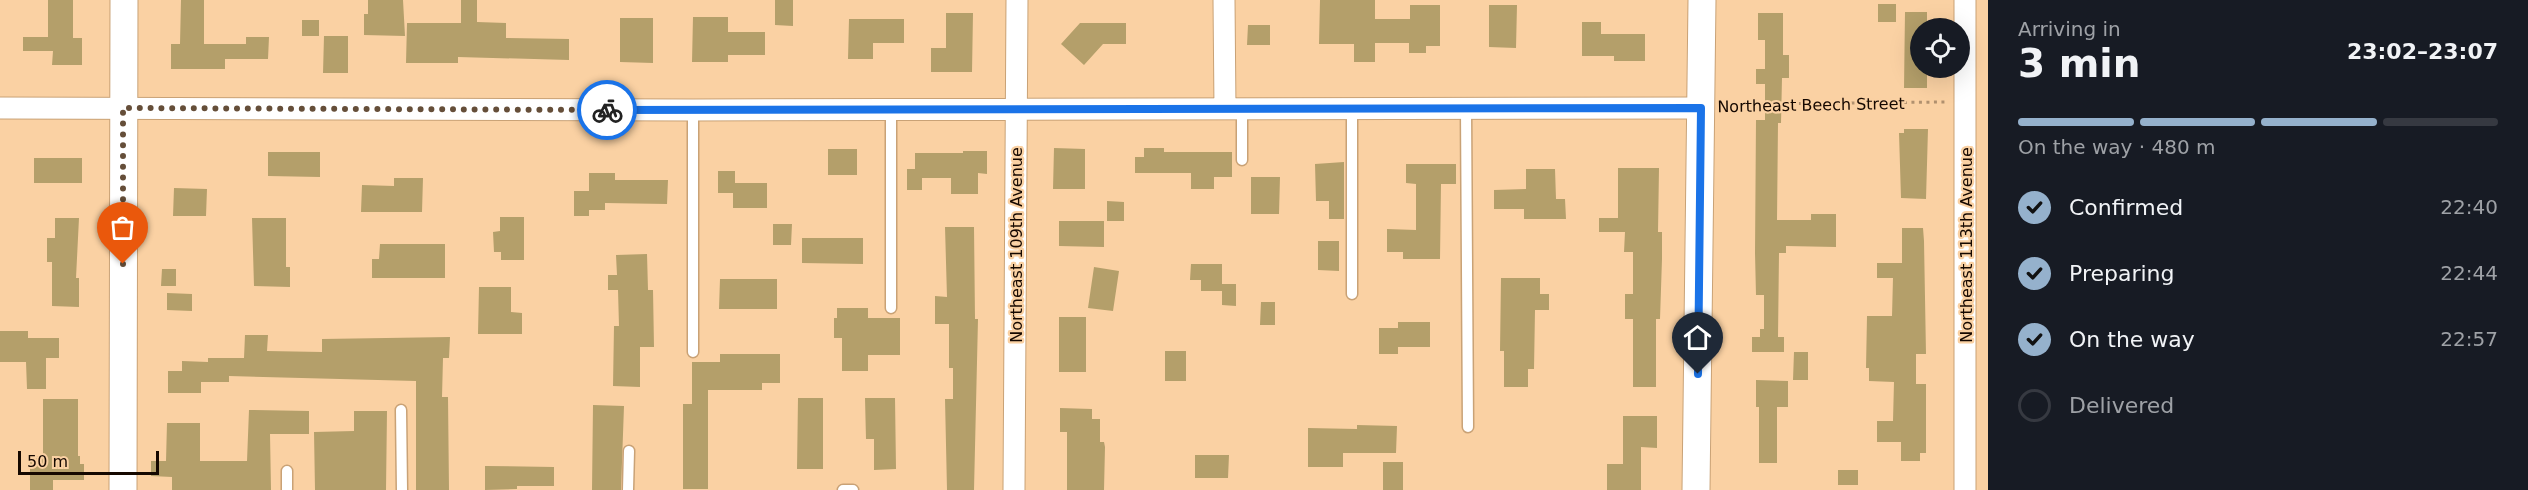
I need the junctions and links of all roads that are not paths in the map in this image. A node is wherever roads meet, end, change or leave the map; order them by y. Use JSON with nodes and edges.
{"nodes":[{"id":1,"x":124,"y":0,"type":"edge"},
{"id":2,"x":1017,"y":0,"type":"edge"},
{"id":3,"x":1224,"y":0,"type":"edge"},
{"id":4,"x":1702,"y":0,"type":"edge"},
{"id":5,"x":1965,"y":0,"type":"edge"},
{"id":6,"x":0,"y":108,"type":"edge"},
{"id":7,"x":123,"y":108,"type":"junction"},
{"id":8,"x":1701,"y":108,"type":"junction"},
{"id":9,"x":1352,"y":109,"type":"junction"},
{"id":10,"x":1466,"y":109,"type":"junction"},
{"id":11,"x":693,"y":110,"type":"junction"},
{"id":12,"x":891,"y":110,"type":"junction"},
{"id":13,"x":1017,"y":110,"type":"junction"},
{"id":14,"x":1234,"y":110,"type":"junction"},
{"id":15,"x":1242,"y":160,"type":"dead end"},
{"id":16,"x":1352,"y":294,"type":"dead end"},
{"id":17,"x":891,"y":308,"type":"dead end"},
{"id":18,"x":693,"y":352,"type":"dead end"},
{"id":19,"x":401,"y":410,"type":"dead end"},
{"id":20,"x":1468,"y":427,"type":"dead end"},
{"id":21,"x":628,"y":451,"type":"dead end"},
{"id":22,"x":287,"y":471,"type":"dead end"},
{"id":23,"x":123,"y":490,"type":"edge"},
{"id":24,"x":287,"y":490,"type":"edge"},
{"id":25,"x":402,"y":490,"type":"edge"},
{"id":26,"x":628,"y":490,"type":"edge"},
{"id":27,"x":843,"y":490,"type":"edge"},
{"id":28,"x":853,"y":490,"type":"edge"},
{"id":29,"x":1014,"y":490,"type":"edge"},
{"id":30,"x":1696,"y":490,"type":"edge"},
{"id":31,"x":1965,"y":490,"type":"edge"}],
"edges":[{"from":1,"to":7,"type":"street"},
{"from":2,"to":13,"type":"street","name":"Northeast 109th Avenue"},
{"from":3,"to":14,"type":"street"},
{"from":4,"to":8,"type":"street"},
{"from":5,"to":31,"type":"street","name":"Northeast 113th Avenue"},
{"from":6,"to":7,"type":"street","name":"Northeast Beech Street"},
{"from":7,"to":11,"type":"street","name":"Northeast Beech Street"},
{"from":7,"to":23,"type":"street"},
{"from":8,"to":10,"type":"street","name":"Northeast Beech Street"},
{"from":8,"to":30,"type":"street"},
{"from":9,"to":10,"type":"street","name":"Northeast Beech Street"},
{"from":9,"to":14,"type":"street","name":"Northeast Beech Street"},
{"from":9,"to":16,"type":"lane"},
{"from":10,"to":20,"type":"lane"},
{"from":11,"to":12,"type":"street","name":"Northeast Beech Street"},
{"from":11,"to":18,"type":"lane"},
{"from":12,"to":13,"type":"street","name":"Northeast Beech Street"},
{"from":12,"to":17,"type":"lane"},
{"from":13,"to":14,"type":"street","name":"Northeast Beech Street"},
{"from":13,"to":29,"type":"street","name":"Northeast 109th Avenue"},
{"from":14,"to":15,"type":"lane"},
{"from":19,"to":25,"type":"lane"},
{"from":21,"to":26,"type":"lane"},
{"from":22,"to":24,"type":"lane"},
{"from":27,"to":28,"type":"lane"}]}
